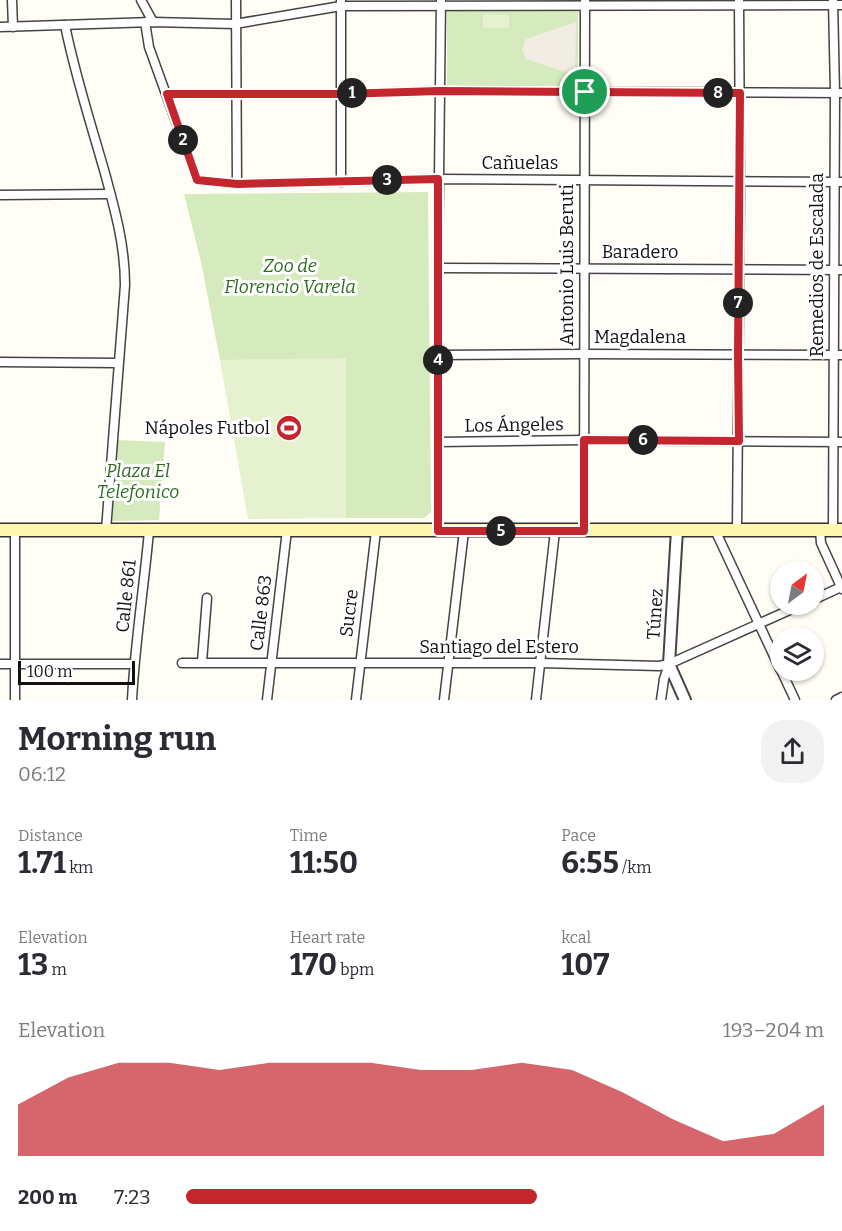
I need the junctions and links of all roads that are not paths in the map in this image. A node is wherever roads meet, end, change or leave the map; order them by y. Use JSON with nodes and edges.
{"nodes":[{"id":1,"x":12,"y":0,"type":"edge"},
{"id":2,"x":141,"y":0,"type":"edge"},
{"id":3,"x":236,"y":0,"type":"edge"},
{"id":4,"x":341,"y":3,"type":"edge"},
{"id":5,"x":441,"y":3,"type":"edge"},
{"id":6,"x":585,"y":3,"type":"edge"},
{"id":7,"x":739,"y":3,"type":"edge"},
{"id":8,"x":836,"y":3,"type":"edge"},
{"id":9,"x":149,"y":22,"type":"junction"},
{"id":10,"x":236,"y":24,"type":"junction"},
{"id":11,"x":65,"y":25,"type":"junction"},
{"id":12,"x":0,"y":27,"type":"edge"},
{"id":13,"x":13,"y":27,"type":"junction"},
{"id":14,"x":439,"y":91,"type":"junction"},
{"id":15,"x":585,"y":92,"type":"junction"},
{"id":16,"x":740,"y":93,"type":"junction"},
{"id":17,"x":838,"y":93,"type":"edge"},
{"id":18,"x":167,"y":94,"type":"junction"},
{"id":19,"x":237,"y":94,"type":"junction"},
{"id":20,"x":341,"y":94,"type":"junction"},
{"id":21,"x":438,"y":179,"type":"junction"},
{"id":22,"x":584,"y":180,"type":"junction"},
{"id":23,"x":740,"y":181,"type":"junction"},
{"id":24,"x":341,"y":182,"type":"junction"},
{"id":25,"x":838,"y":182,"type":"edge"},
{"id":26,"x":237,"y":184,"type":"junction"},
{"id":27,"x":110,"y":194,"type":"junction"},
{"id":28,"x":0,"y":195,"type":"edge"},
{"id":29,"x":438,"y":268,"type":"junction"},
{"id":30,"x":585,"y":268,"type":"junction"},
{"id":31,"x":739,"y":269,"type":"junction"},
{"id":32,"x":838,"y":270,"type":"edge"},
{"id":33,"x":584,"y":354,"type":"junction"},
{"id":34,"x":738,"y":354,"type":"junction"},
{"id":35,"x":438,"y":355,"type":"junction"},
{"id":36,"x":838,"y":355,"type":"edge"},
{"id":37,"x":0,"y":362,"type":"edge"},
{"id":38,"x":118,"y":363,"type":"junction"},
{"id":39,"x":584,"y":440,"type":"junction"},
{"id":40,"x":739,"y":441,"type":"junction"},
{"id":41,"x":438,"y":442,"type":"junction"},
{"id":42,"x":838,"y":442,"type":"edge"},
{"id":43,"x":0,"y":530,"type":"edge"},
{"id":44,"x":15,"y":530,"type":"junction"},
{"id":45,"x":106,"y":530,"type":"junction"},
{"id":46,"x":287,"y":530,"type":"junction"},
{"id":47,"x":677,"y":530,"type":"junction"},
{"id":48,"x":715,"y":530,"type":"junction"},
{"id":49,"x":737,"y":530,"type":"junction"},
{"id":50,"x":820,"y":530,"type":"junction"},
{"id":51,"x":837,"y":530,"type":"edge"},
{"id":52,"x":149,"y":531,"type":"junction"},
{"id":53,"x":376,"y":531,"type":"junction"},
{"id":54,"x":438,"y":531,"type":"junction"},
{"id":55,"x":464,"y":531,"type":"junction"},
{"id":56,"x":555,"y":531,"type":"junction"},
{"id":57,"x":584,"y":531,"type":"junction"},
{"id":58,"x":842,"y":588,"type":"edge"},
{"id":59,"x":824,"y":595,"type":"edge"},
{"id":60,"x":207,"y":598,"type":"dead end"},
{"id":61,"x":779,"y":615,"type":"edge"},
{"id":62,"x":759,"y":624,"type":"junction"},
{"id":63,"x":770,"y":648,"type":"edge"},
{"id":64,"x":202,"y":662,"type":"junction"},
{"id":65,"x":0,"y":663,"type":"edge"},
{"id":66,"x":15,"y":663,"type":"junction"},
{"id":67,"x":182,"y":663,"type":"dead end"},
{"id":68,"x":271,"y":663,"type":"junction"},
{"id":69,"x":448,"y":663,"type":"junction"},
{"id":70,"x":540,"y":663,"type":"junction"},
{"id":71,"x":134,"y":664,"type":"junction"},
{"id":72,"x":359,"y":664,"type":"junction"},
{"id":73,"x":669,"y":664,"type":"junction"},
{"id":74,"x":786,"y":681,"type":"edge"},
{"id":75,"x":842,"y":697,"type":"edge"},
{"id":76,"x":15,"y":700,"type":"edge"},
{"id":77,"x":132,"y":700,"type":"edge"},
{"id":78,"x":267,"y":700,"type":"edge"},
{"id":79,"x":356,"y":700,"type":"edge"},
{"id":80,"x":444,"y":700,"type":"edge"},
{"id":81,"x":537,"y":700,"type":"edge"},
{"id":82,"x":661,"y":700,"type":"edge"},
{"id":83,"x":685,"y":700,"type":"edge"},
{"id":84,"x":795,"y":700,"type":"edge"},
{"id":85,"x":836,"y":700,"type":"edge"}],
"edges":[{"from":1,"to":13,"type":"street"},
{"from":2,"to":9,"type":"street"},
{"from":3,"to":10,"type":"street"},
{"from":4,"to":5,"type":"street"},
{"from":4,"to":10,"type":"street"},
{"from":4,"to":20,"type":"street"},
{"from":5,"to":6,"type":"street"},
{"from":5,"to":14,"type":"street"},
{"from":6,"to":7,"type":"street"},
{"from":6,"to":15,"type":"street","name":"Antonio Luis Beruti"},
{"from":7,"to":8,"type":"street"},
{"from":7,"to":16,"type":"street"},
{"from":8,"to":17,"type":"street","name":"Remedios de Escalada"},
{"from":9,"to":10,"type":"street"},
{"from":9,"to":11,"type":"street"},
{"from":9,"to":18,"type":"street"},
{"from":10,"to":19,"type":"street"},
{"from":11,"to":13,"type":"street"},
{"from":11,"to":27,"type":"street"},
{"from":12,"to":13,"type":"street"},
{"from":14,"to":15,"type":"street"},
{"from":14,"to":20,"type":"street"},
{"from":14,"to":21,"type":"street"},
{"from":15,"to":16,"type":"street"},
{"from":15,"to":22,"type":"street","name":"Antonio Luis Beruti"},
{"from":16,"to":17,"type":"street"},
{"from":16,"to":23,"type":"street"},
{"from":17,"to":25,"type":"street","name":"Remedios de Escalada"},
{"from":18,"to":19,"type":"street"},
{"from":18,"to":26,"type":"street","name":"Cañuelas"},
{"from":19,"to":20,"type":"street"},
{"from":19,"to":26,"type":"street"},
{"from":20,"to":24,"type":"street"},
{"from":21,"to":22,"type":"street","name":"Cañuelas"},
{"from":21,"to":24,"type":"street","name":"Cañuelas"},
{"from":21,"to":29,"type":"street"},
{"from":22,"to":23,"type":"street","name":"Cañuelas"},
{"from":22,"to":30,"type":"street","name":"Antonio Luis Beruti"},
{"from":23,"to":25,"type":"street","name":"Cañuelas"},
{"from":23,"to":31,"type":"street"},
{"from":24,"to":26,"type":"street","name":"Cañuelas"},
{"from":25,"to":32,"type":"street","name":"Remedios de Escalada"},
{"from":27,"to":28,"type":"street"},
{"from":27,"to":38,"type":"street"},
{"from":29,"to":30,"type":"street","name":"Baradero"},
{"from":29,"to":35,"type":"street"},
{"from":30,"to":31,"type":"street","name":"Baradero"},
{"from":30,"to":33,"type":"street","name":"Antonio Luis Beruti"},
{"from":31,"to":32,"type":"street","name":"Baradero"},
{"from":31,"to":34,"type":"street"},
{"from":32,"to":36,"type":"street","name":"Remedios de Escalada"},
{"from":33,"to":34,"type":"street","name":"Magdalena"},
{"from":33,"to":35,"type":"street","name":"Magdalena"},
{"from":33,"to":39,"type":"street","name":"Antonio Luis Beruti"},
{"from":34,"to":36,"type":"street","name":"Magdalena"},
{"from":34,"to":40,"type":"street"},
{"from":35,"to":41,"type":"street"},
{"from":36,"to":42,"type":"street","name":"Remedios de Escalada"},
{"from":37,"to":38,"type":"street"},
{"from":38,"to":45,"type":"street"},
{"from":39,"to":40,"type":"street","name":"Los Ángeles"},
{"from":39,"to":41,"type":"street","name":"Los Ángeles"},
{"from":39,"to":57,"type":"street","name":"Antonio Luis Beruti"},
{"from":40,"to":42,"type":"street","name":"Los Ángeles"},
{"from":40,"to":49,"type":"street"},
{"from":41,"to":54,"type":"street"},
{"from":42,"to":51,"type":"street","name":"Remedios de Escalada"},
{"from":43,"to":44,"type":"main road"},
{"from":44,"to":45,"type":"main road"},
{"from":44,"to":66,"type":"street"},
{"from":45,"to":52,"type":"main road"},
{"from":46,"to":52,"type":"main road"},
{"from":46,"to":53,"type":"main road"},
{"from":46,"to":68,"type":"street","name":"Calle 863"},
{"from":47,"to":48,"type":"main road"},
{"from":47,"to":57,"type":"main road"},
{"from":47,"to":73,"type":"street","name":"Túnez"},
{"from":48,"to":49,"type":"main road"},
{"from":48,"to":62,"type":"street"},
{"from":49,"to":50,"type":"main road"},
{"from":50,"to":51,"type":"main road"},
{"from":50,"to":58,"type":"street"},
{"from":52,"to":71,"type":"street","name":"Calle 861"},
{"from":53,"to":54,"type":"main road"},
{"from":53,"to":72,"type":"street","name":"Sucre"},
{"from":54,"to":55,"type":"main road"},
{"from":55,"to":56,"type":"main road"},
{"from":55,"to":69,"type":"street"},
{"from":56,"to":57,"type":"main road"},
{"from":56,"to":70,"type":"street"},
{"from":58,"to":59,"type":"street"},
{"from":60,"to":64,"type":"street"},
{"from":61,"to":62,"type":"street","name":"Santiago del Estero"},
{"from":62,"to":63,"type":"street"},
{"from":62,"to":73,"type":"street","name":"Santiago del Estero"},
{"from":64,"to":67,"type":"street","name":"Santiago del Estero"},
{"from":64,"to":68,"type":"street","name":"Santiago del Estero"},
{"from":65,"to":66,"type":"street"},
{"from":66,"to":71,"type":"street"},
{"from":66,"to":76,"type":"street"},
{"from":68,"to":72,"type":"street","name":"Santiago del Estero"},
{"from":68,"to":78,"type":"street","name":"Calle 863"},
{"from":69,"to":70,"type":"street","name":"Santiago del Estero"},
{"from":69,"to":72,"type":"street","name":"Santiago del Estero"},
{"from":69,"to":80,"type":"street"},
{"from":70,"to":73,"type":"street","name":"Santiago del Estero"},
{"from":70,"to":81,"type":"street"},
{"from":71,"to":77,"type":"street","name":"Calle 861"},
{"from":72,"to":79,"type":"street","name":"Sucre"},
{"from":73,"to":82,"type":"street","name":"Túnez"},
{"from":73,"to":83,"type":"street"},
{"from":74,"to":84,"type":"street"},
{"from":75,"to":85,"type":"street"}]}
